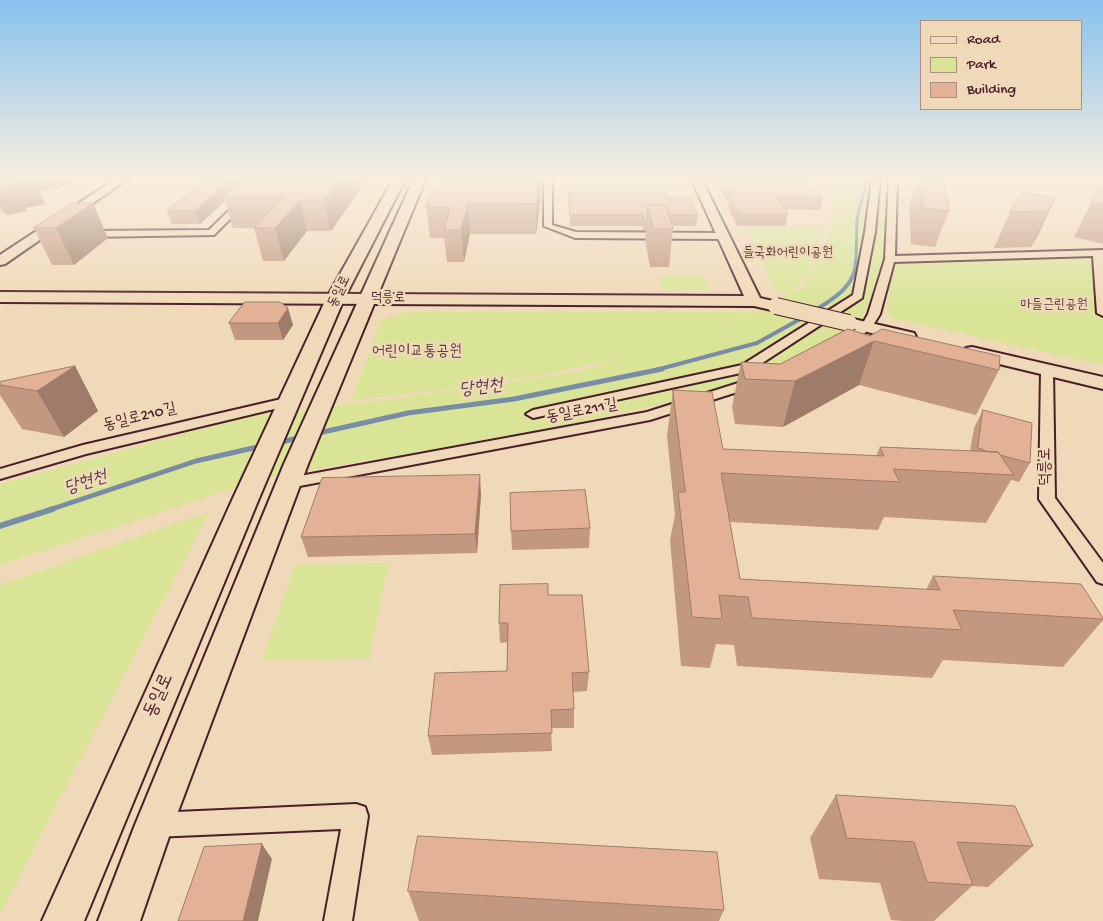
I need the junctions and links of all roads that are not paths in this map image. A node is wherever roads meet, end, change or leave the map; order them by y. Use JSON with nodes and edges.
{"nodes":[{"id":1,"x":60,"y":221,"type":"edge"},
{"id":2,"x":223,"y":221,"type":"edge"},
{"id":3,"x":377,"y":221,"type":"edge"},
{"id":4,"x":402,"y":221,"type":"edge"},
{"id":5,"x":548,"y":221,"type":"edge"},
{"id":6,"x":716,"y":221,"type":"edge"},
{"id":7,"x":871,"y":221,"type":"edge"},
{"id":8,"x":892,"y":221,"type":"edge"},
{"id":9,"x":41,"y":234,"type":"junction"},
{"id":10,"x":60,"y":234,"type":"edge"},
{"id":11,"x":79,"y":234,"type":"edge"},
{"id":12,"x":723,"y":236,"type":"junction"},
{"id":13,"x":1100,"y":253,"type":"edge"},
{"id":14,"x":890,"y":259,"type":"junction"},
{"id":15,"x":0,"y":261,"type":"edge"},
{"id":16,"x":0,"y":297,"type":"edge"},
{"id":17,"x":335,"y":299,"type":"junction"},
{"id":18,"x":368,"y":299,"type":"junction"},
{"id":19,"x":754,"y":301,"type":"junction"},
{"id":20,"x":1103,"y":313,"type":"edge"},
{"id":21,"x":866,"y":327,"type":"junction"},
{"id":22,"x":923,"y":341,"type":"edge"},
{"id":23,"x":952,"y":347,"type":"edge"},
{"id":24,"x":829,"y":352,"type":"edge"},
{"id":25,"x":1047,"y":370,"type":"junction"},
{"id":26,"x":768,"y":377,"type":"edge"},
{"id":27,"x":1103,"y":383,"type":"edge"},
{"id":28,"x":288,"y":405,"type":"junction"},
{"id":29,"x":533,"y":414,"type":"dead end"},
{"id":30,"x":292,"y":473,"type":"junction"},
{"id":31,"x":0,"y":474,"type":"edge"},
{"id":32,"x":1103,"y":577,"type":"edge"},
{"id":33,"x":154,"y":825,"type":"junction"},
{"id":34,"x":63,"y":921,"type":"edge"},
{"id":35,"x":119,"y":921,"type":"edge"},
{"id":36,"x":338,"y":921,"type":"edge"}],
"edges":[{"from":1,"to":9,"type":"main road"},
{"from":2,"to":11,"type":"street"},
{"from":3,"to":17,"type":"main road","name":"동일로"},
{"from":4,"to":18,"type":"main road","name":"동일로"},
{"from":5,"to":12,"type":"street"},
{"from":6,"to":12,"type":"main road"},
{"from":7,"to":29,"type":"street"},
{"from":8,"to":14,"type":"street"},
{"from":9,"to":10,"type":"street"},
{"from":9,"to":15,"type":"main road"},
{"from":12,"to":19,"type":"main road"},
{"from":13,"to":14,"type":"street"},
{"from":13,"to":20,"type":"street"},
{"from":14,"to":21,"type":"street"},
{"from":16,"to":17,"type":"main road","name":"덕릉로"},
{"from":17,"to":18,"type":"main road","name":"덕릉로"},
{"from":17,"to":28,"type":"main road","name":"동일로"},
{"from":18,"to":19,"type":"main road","name":"덕릉로"},
{"from":18,"to":30,"type":"main road","name":"동일로"},
{"from":19,"to":21,"type":"main road","name":"덕릉로","bridge":true},
{"from":21,"to":22,"type":"main road"},
{"from":21,"to":24,"type":"street"},
{"from":23,"to":25,"type":"main road"},
{"from":25,"to":27,"type":"main road"},
{"from":25,"to":32,"type":"street","name":"덕릉로"},
{"from":26,"to":30,"type":"street","name":"동일로211길"},
{"from":28,"to":31,"type":"street","name":"동일로210길"},
{"from":28,"to":34,"type":"main road","name":"동일로"},
{"from":30,"to":33,"type":"main road"},
{"from":33,"to":35,"type":"main road"},
{"from":33,"to":36,"type":"street"}]}
